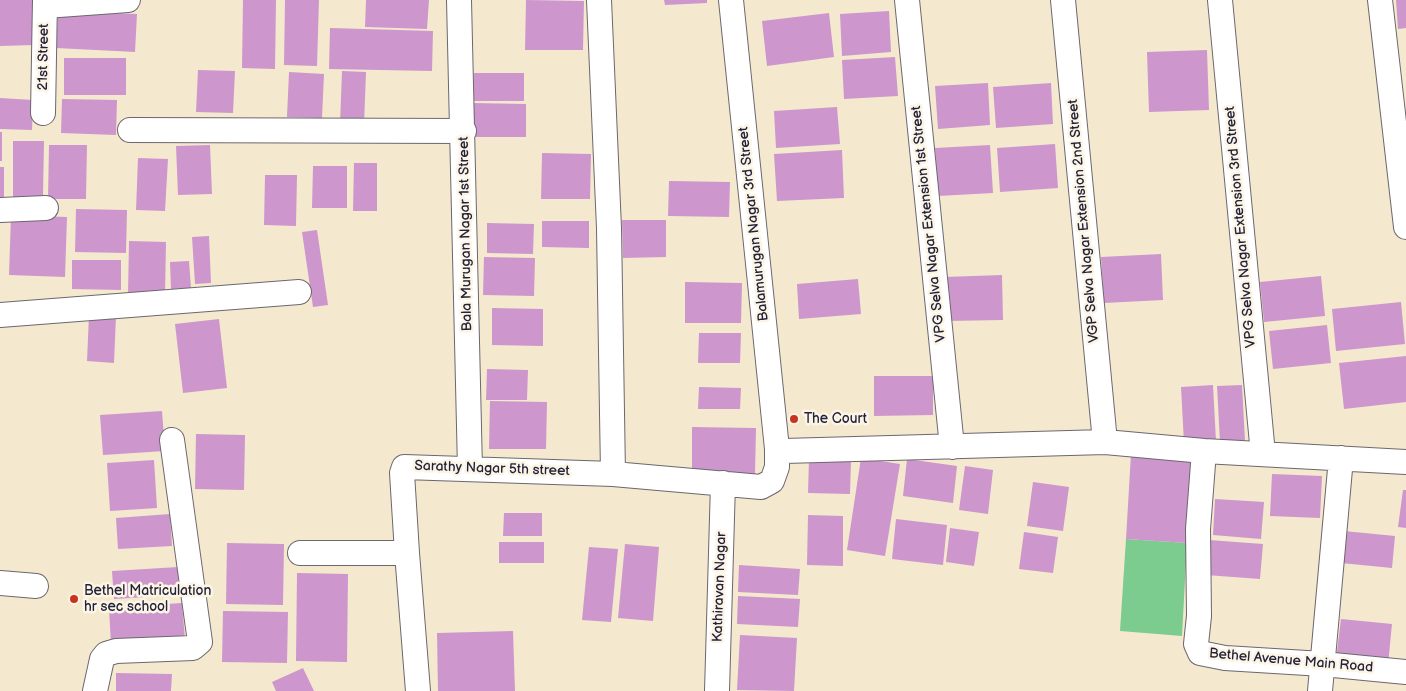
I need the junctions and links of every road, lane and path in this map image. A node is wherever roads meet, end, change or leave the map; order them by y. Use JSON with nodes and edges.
{"nodes":[{"id":1,"x":128,"y":0,"type":"edge"},
{"id":2,"x":459,"y":0,"type":"edge"},
{"id":3,"x":599,"y":0,"type":"edge"},
{"id":4,"x":731,"y":0,"type":"edge"},
{"id":5,"x":907,"y":0,"type":"edge"},
{"id":6,"x":1063,"y":0,"type":"edge"},
{"id":7,"x":1220,"y":0,"type":"edge"},
{"id":8,"x":1380,"y":0,"type":"edge"},
{"id":9,"x":45,"y":3,"type":"edge"},
{"id":10,"x":43,"y":113,"type":"dead end"},
{"id":11,"x":130,"y":130,"type":"dead end"},
{"id":12,"x":464,"y":131,"type":"junction"},
{"id":13,"x":46,"y":208,"type":"dead end"},
{"id":14,"x":0,"y":210,"type":"edge"},
{"id":15,"x":1406,"y":227,"type":"edge"},
{"id":16,"x":299,"y":292,"type":"dead end"},
{"id":17,"x":0,"y":314,"type":"edge"},
{"id":18,"x":172,"y":440,"type":"dead end"},
{"id":19,"x":1105,"y":442,"type":"junction"},
{"id":20,"x":952,"y":447,"type":"junction"},
{"id":21,"x":777,"y":449,"type":"junction"},
{"id":22,"x":1204,"y":451,"type":"junction"},
{"id":23,"x":1263,"y":454,"type":"junction"},
{"id":24,"x":1342,"y":458,"type":"junction"},
{"id":25,"x":1406,"y":462,"type":"edge"},
{"id":26,"x":470,"y":468,"type":"junction"},
{"id":27,"x":613,"y":474,"type":"junction"},
{"id":28,"x":723,"y":483,"type":"junction"},
{"id":29,"x":300,"y":553,"type":"dead end"},
{"id":30,"x":407,"y":554,"type":"junction"},
{"id":31,"x":0,"y":583,"type":"edge"},
{"id":32,"x":36,"y":586,"type":"dead end"},
{"id":33,"x":1323,"y":664,"type":"junction"},
{"id":34,"x":1406,"y":672,"type":"edge"},
{"id":35,"x":95,"y":691,"type":"edge"},
{"id":36,"x":418,"y":691,"type":"edge"},
{"id":37,"x":717,"y":691,"type":"edge"},
{"id":38,"x":1320,"y":691,"type":"edge"}],
"edges":[{"from":1,"to":9,"type":"street"},
{"from":2,"to":12,"type":"street","name":"Bala Murugan Nagar 1st Street"},
{"from":3,"to":27,"type":"street"},
{"from":4,"to":21,"type":"street","name":"Balamurugan Nagar 3rd Street"},
{"from":5,"to":20,"type":"street","name":"VPG Selva Nagar Extension 1st Street"},
{"from":6,"to":19,"type":"street","name":"VGP Selva Nagar Extension 2nd Street"},
{"from":7,"to":23,"type":"street","name":"VPG Selva Nagar Extension 3rd Street"},
{"from":8,"to":15,"type":"street"},
{"from":9,"to":10,"type":"street","name":"21st Street"},
{"from":11,"to":12,"type":"street"},
{"from":12,"to":26,"type":"street","name":"Bala Murugan Nagar 1st Street"},
{"from":13,"to":14,"type":"street"},
{"from":16,"to":17,"type":"street"},
{"from":18,"to":35,"type":"street"},
{"from":19,"to":20,"type":"street"},
{"from":19,"to":22,"type":"street"},
{"from":20,"to":21,"type":"street"},
{"from":21,"to":28,"type":"street","name":"Sarathy Nagar 5th street"},
{"from":22,"to":23,"type":"street"},
{"from":22,"to":33,"type":"street","name":"Bethel Avenue Main Road"},
{"from":23,"to":24,"type":"street"},
{"from":24,"to":25,"type":"street"},
{"from":24,"to":33,"type":"street"},
{"from":26,"to":27,"type":"street","name":"Sarathy Nagar 5th street"},
{"from":26,"to":30,"type":"street","name":"Sarathy Nagar 5th street"},
{"from":27,"to":28,"type":"street","name":"Sarathy Nagar 5th street"},
{"from":28,"to":37,"type":"street","name":"Kathiravan Nagar"},
{"from":29,"to":30,"type":"street"},
{"from":30,"to":36,"type":"street","name":"Sarathy Nagar 5th street"},
{"from":31,"to":32,"type":"street"},
{"from":33,"to":34,"type":"street","name":"Bethel Avenue Main Road"},
{"from":33,"to":38,"type":"street"}]}
